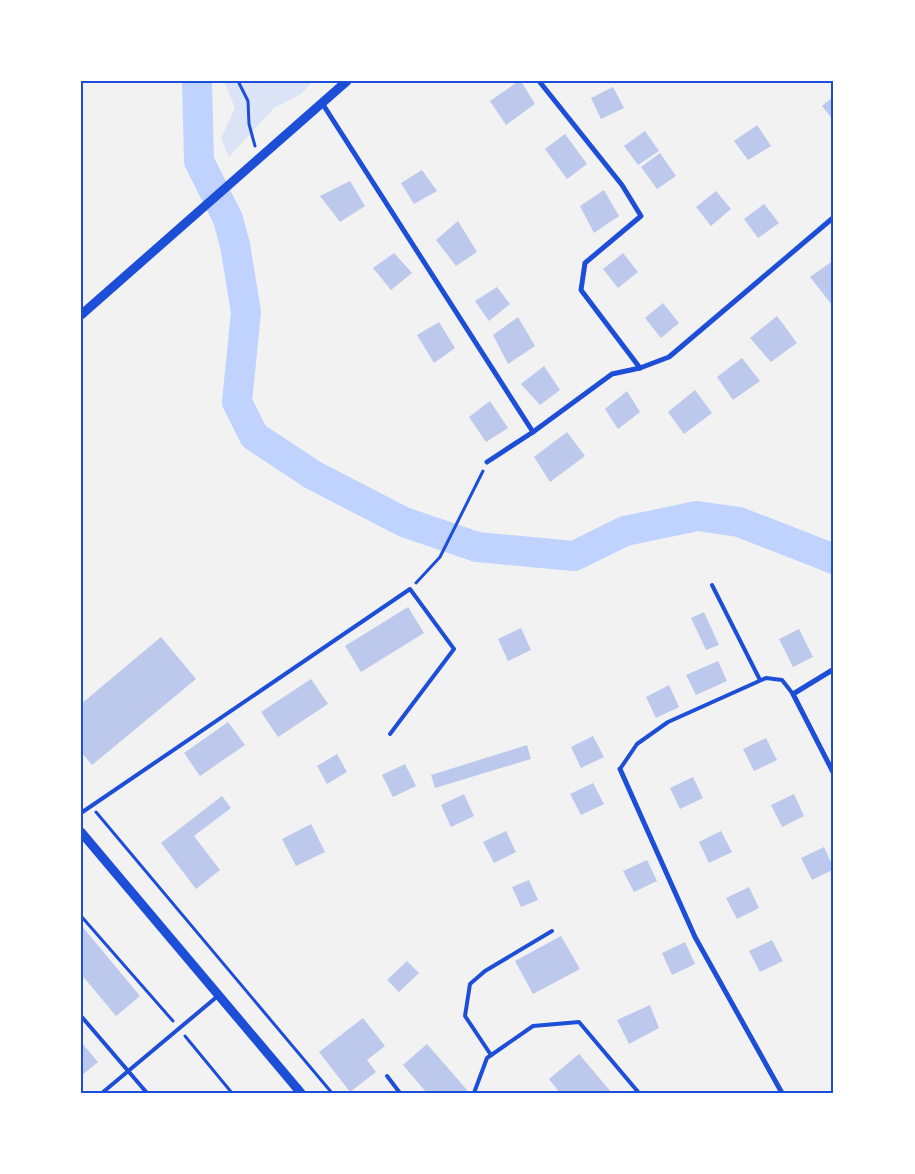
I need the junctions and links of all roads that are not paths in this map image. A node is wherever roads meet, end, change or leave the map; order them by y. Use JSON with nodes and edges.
{"nodes":[{"id":1,"x":346,"y":81,"type":"edge"},
{"id":2,"x":539,"y":81,"type":"edge"},
{"id":3,"x":322,"y":103,"type":"junction"},
{"id":4,"x":834,"y":217,"type":"edge"},
{"id":5,"x":81,"y":315,"type":"edge"},
{"id":6,"x":640,"y":368,"type":"junction"},
{"id":7,"x":533,"y":432,"type":"junction"},
{"id":8,"x":487,"y":462,"type":"road end"},
{"id":9,"x":712,"y":585,"type":"dead end"},
{"id":10,"x":834,"y":669,"type":"edge"},
{"id":11,"x":760,"y":680,"type":"junction"},
{"id":12,"x":793,"y":694,"type":"junction"},
{"id":13,"x":390,"y":734,"type":"dead end"},
{"id":14,"x":620,"y":769,"type":"joint"},
{"id":15,"x":834,"y":774,"type":"edge"},
{"id":16,"x":81,"y":813,"type":"edge"},
{"id":17,"x":81,"y":832,"type":"edge"},
{"id":18,"x":552,"y":931,"type":"dead end"},
{"id":19,"x":219,"y":995,"type":"junction"},
{"id":20,"x":81,"y":1016,"type":"edge"},
{"id":21,"x":491,"y":1056,"type":"junction"},
{"id":22,"x":128,"y":1071,"type":"junction"},
{"id":23,"x":388,"y":1076,"type":"dead end"},
{"id":24,"x":102,"y":1093,"type":"edge"},
{"id":25,"x":147,"y":1093,"type":"edge"},
{"id":26,"x":301,"y":1093,"type":"edge"},
{"id":27,"x":400,"y":1093,"type":"edge"},
{"id":28,"x":474,"y":1093,"type":"edge"},
{"id":29,"x":639,"y":1093,"type":"edge"},
{"id":30,"x":782,"y":1093,"type":"edge"}],
"edges":[{"from":1,"to":3,"type":"street"},
{"from":2,"to":6,"type":"street"},
{"from":3,"to":5,"type":"street"},
{"from":3,"to":7,"type":"street"},
{"from":4,"to":6,"type":"street"},
{"from":6,"to":7,"type":"street"},
{"from":7,"to":8,"type":"street"},
{"from":9,"to":11,"type":"lane"},
{"from":10,"to":12,"type":"street"},
{"from":11,"to":12,"type":"lane"},
{"from":11,"to":14,"type":"lane"},
{"from":12,"to":15,"type":"street"},
{"from":13,"to":16,"type":"lane"},
{"from":14,"to":30,"type":"street"},
{"from":17,"to":19,"type":"street"},
{"from":18,"to":21,"type":"lane"},
{"from":19,"to":22,"type":"lane"},
{"from":19,"to":26,"type":"street"},
{"from":20,"to":22,"type":"lane"},
{"from":21,"to":28,"type":"lane"},
{"from":21,"to":29,"type":"lane"},
{"from":22,"to":24,"type":"lane"},
{"from":22,"to":25,"type":"lane"},
{"from":23,"to":27,"type":"lane"}]}
